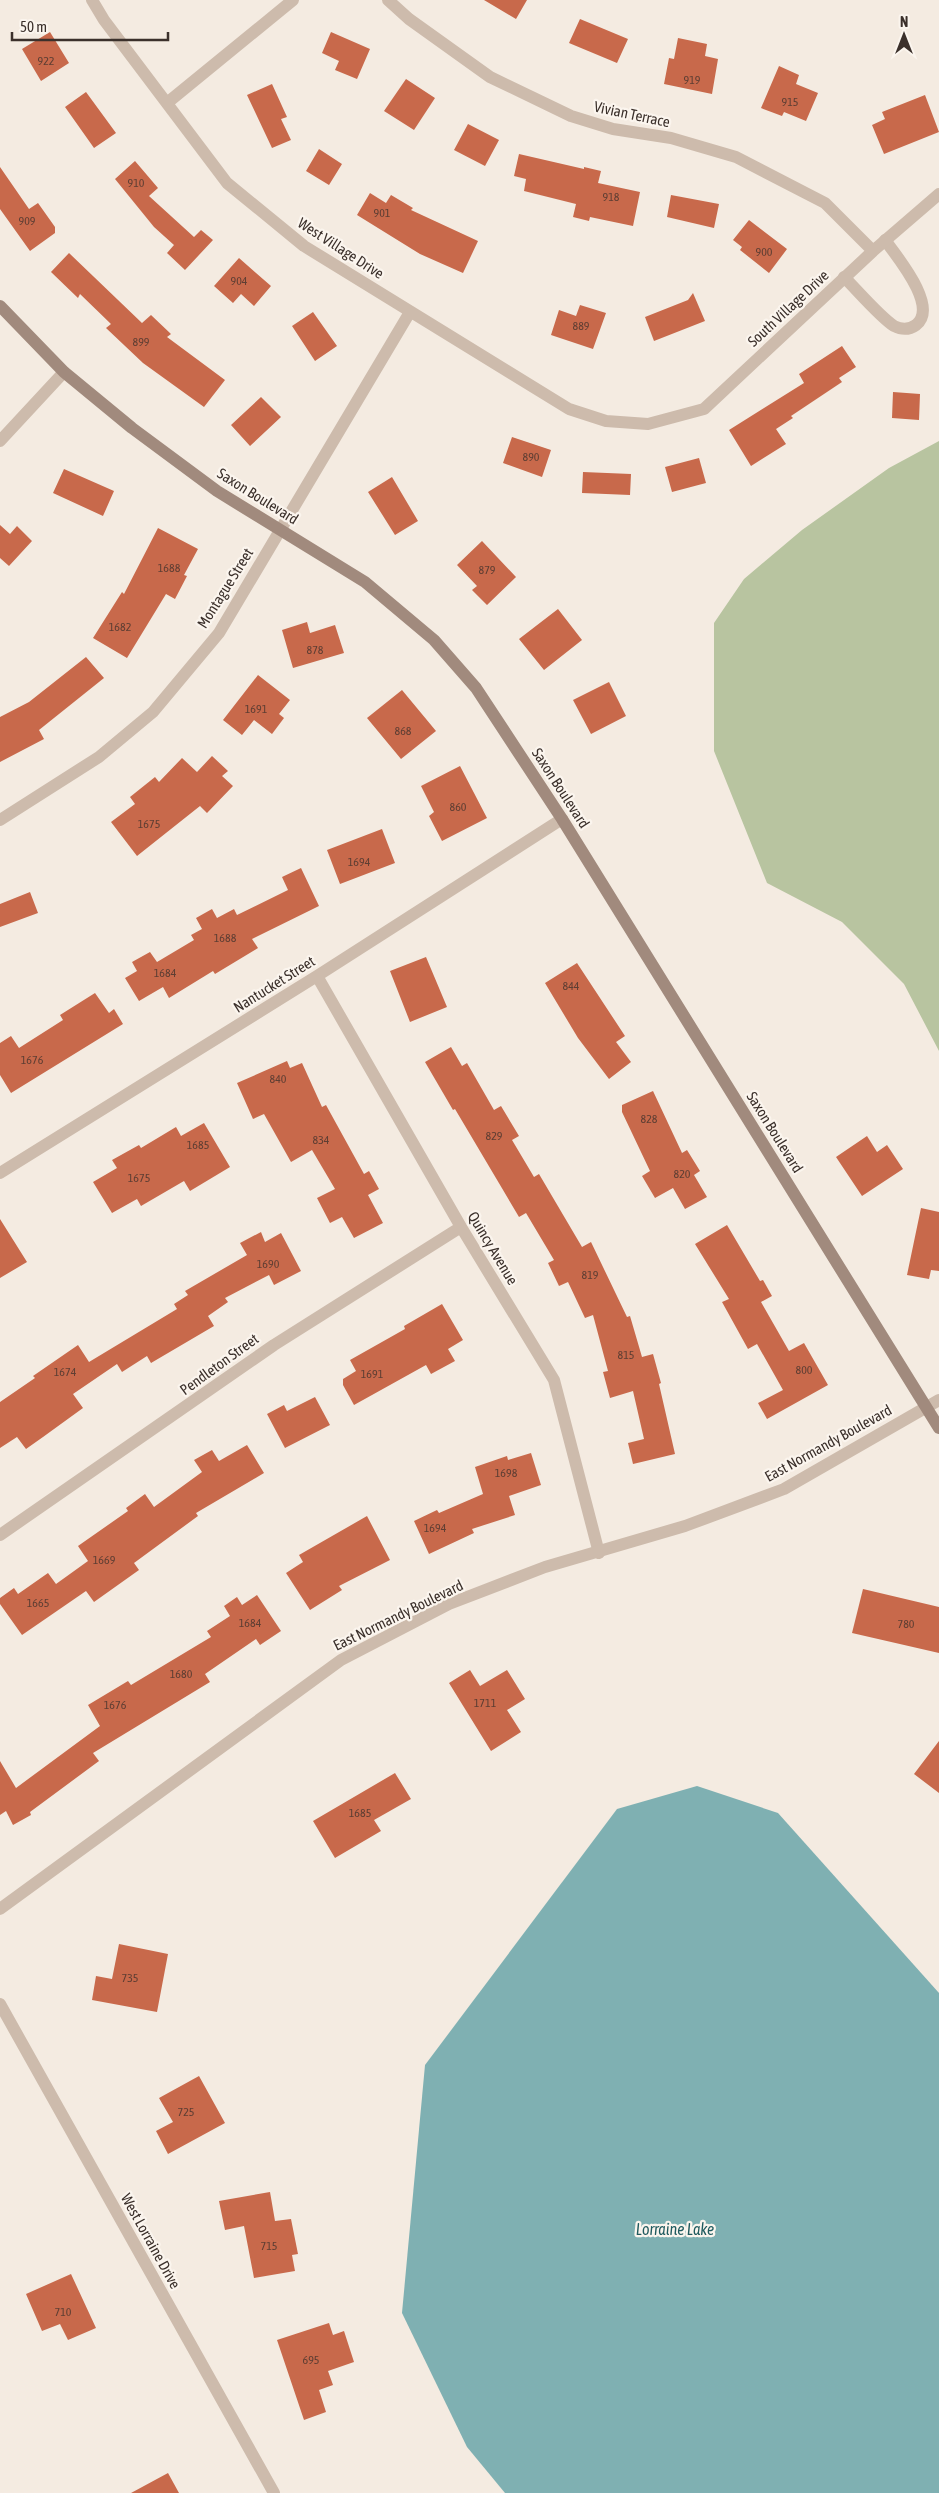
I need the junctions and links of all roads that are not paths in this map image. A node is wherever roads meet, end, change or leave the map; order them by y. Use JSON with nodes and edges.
{"nodes":[{"id":1,"x":92,"y":0,"type":"edge"},
{"id":2,"x":293,"y":0,"type":"edge"},
{"id":3,"x":388,"y":0,"type":"edge"},
{"id":4,"x":167,"y":103,"type":"junction"},
{"id":5,"x":939,"y":194,"type":"edge"},
{"id":6,"x":884,"y":240,"type":"junction"},
{"id":7,"x":873,"y":250,"type":"junction"},
{"id":8,"x":844,"y":278,"type":"junction"},
{"id":9,"x":0,"y":306,"type":"edge"},
{"id":10,"x":410,"y":312,"type":"junction"},
{"id":11,"x":64,"y":372,"type":"junction"},
{"id":12,"x":648,"y":424,"type":"joint"},
{"id":13,"x":0,"y":442,"type":"edge"},
{"id":14,"x":280,"y":529,"type":"junction"},
{"id":15,"x":562,"y":819,"type":"junction"},
{"id":16,"x":0,"y":820,"type":"edge"},
{"id":17,"x":318,"y":976,"type":"junction"},
{"id":18,"x":0,"y":1173,"type":"edge"},
{"id":19,"x":461,"y":1227,"type":"junction"},
{"id":20,"x":939,"y":1400,"type":"edge"},
{"id":21,"x":926,"y":1407,"type":"junction"},
{"id":22,"x":939,"y":1428,"type":"edge"},
{"id":23,"x":0,"y":1536,"type":"edge"},
{"id":24,"x":600,"y":1553,"type":"junction"},
{"id":25,"x":0,"y":1909,"type":"edge"},
{"id":26,"x":0,"y":2004,"type":"edge"},
{"id":27,"x":274,"y":2493,"type":"edge"}],
"edges":[{"from":1,"to":4,"type":"street","name":"West Village Drive"},
{"from":2,"to":4,"type":"street"},
{"from":3,"to":7,"type":"street","name":"Vivian Terrace"},
{"from":4,"to":10,"type":"street","name":"West Village Drive"},
{"from":5,"to":6,"type":"street","name":"South Village Drive"},
{"from":6,"to":7,"type":"street","name":"South Village Drive"},
{"from":6,"to":8,"type":"street"},
{"from":7,"to":8,"type":"street","name":"South Village Drive"},
{"from":8,"to":12,"type":"street","name":"South Village Drive"},
{"from":9,"to":11,"type":"main road","name":"Saxon Boulevard"},
{"from":10,"to":12,"type":"street","name":"West Village Drive"},
{"from":10,"to":14,"type":"street","name":"Montague Street"},
{"from":11,"to":13,"type":"street"},
{"from":11,"to":14,"type":"main road","name":"Saxon Boulevard"},
{"from":14,"to":15,"type":"main road","name":"Saxon Boulevard"},
{"from":14,"to":16,"type":"street","name":"Montague Street"},
{"from":15,"to":17,"type":"street","name":"Nantucket Street"},
{"from":15,"to":21,"type":"main road","name":"Saxon Boulevard"},
{"from":17,"to":18,"type":"street","name":"Nantucket Street"},
{"from":17,"to":19,"type":"street","name":"Quincy Avenue"},
{"from":19,"to":23,"type":"street","name":"Pendleton Street"},
{"from":19,"to":24,"type":"street","name":"Quincy Avenue"},
{"from":20,"to":21,"type":"street","name":"East Normandy Boulevard"},
{"from":21,"to":22,"type":"main road","name":"Saxon Boulevard"},
{"from":21,"to":24,"type":"street","name":"East Normandy Boulevard"},
{"from":24,"to":25,"type":"street","name":"East Normandy Boulevard"},
{"from":26,"to":27,"type":"street","name":"West Lorraine Drive"}]}
